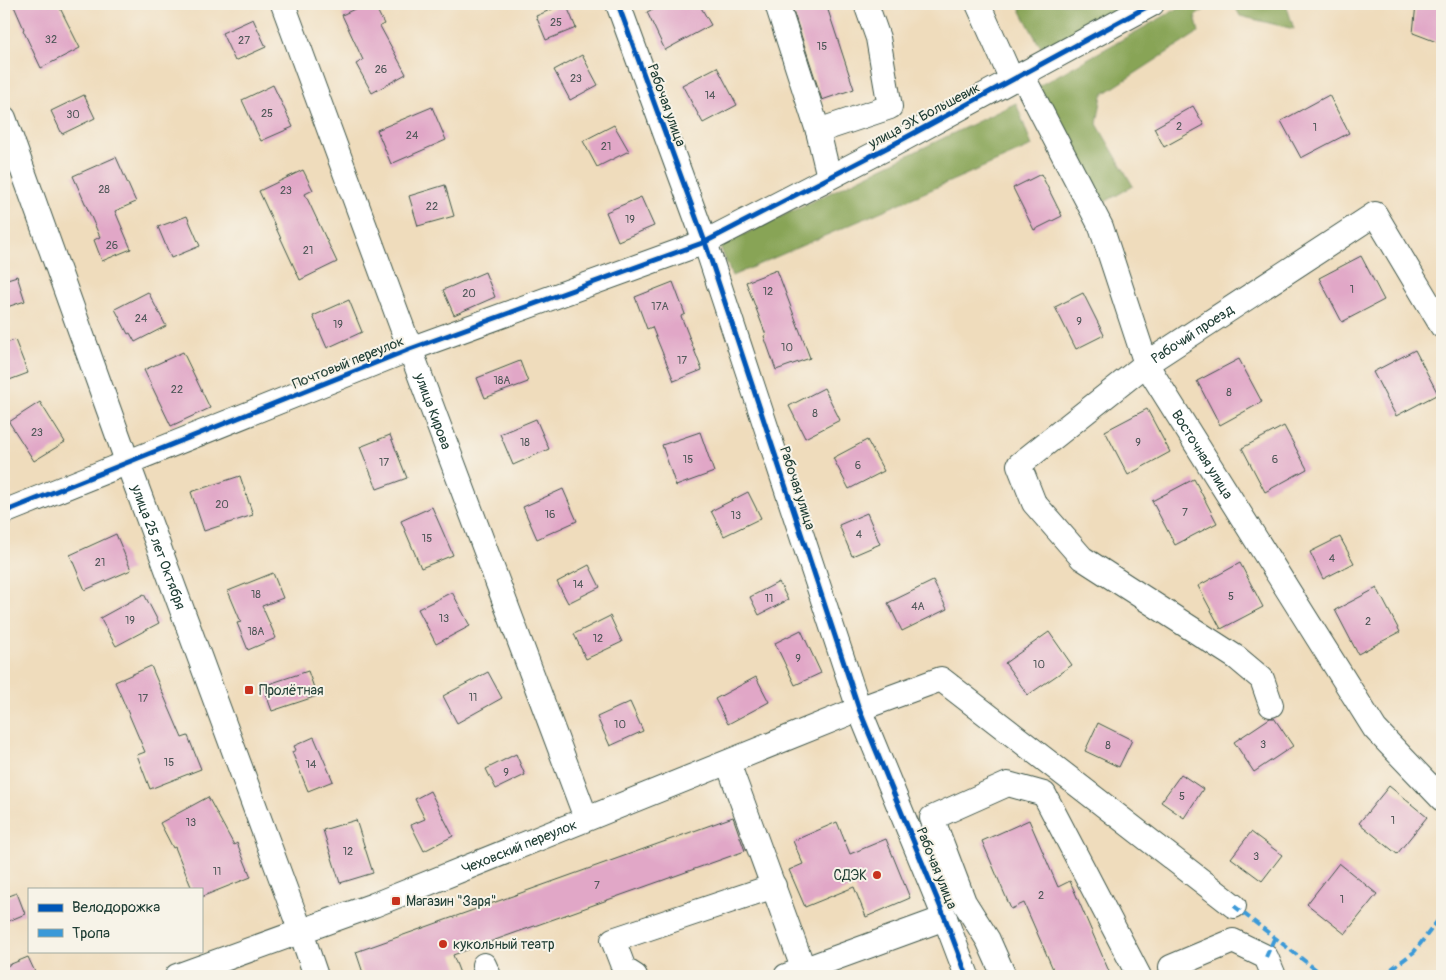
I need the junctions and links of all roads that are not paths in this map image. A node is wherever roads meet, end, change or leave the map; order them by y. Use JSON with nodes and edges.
{"nodes":[{"id":1,"x":283,"y":4,"type":"edge"},
{"id":2,"x":618,"y":4,"type":"edge"},
{"id":3,"x":777,"y":4,"type":"edge"},
{"id":4,"x":866,"y":4,"type":"edge"},
{"id":5,"x":978,"y":4,"type":"edge"},
{"id":6,"x":1152,"y":4,"type":"edge"},
{"id":7,"x":1017,"y":78,"type":"junction"},
{"id":8,"x":4,"y":118,"type":"edge"},
{"id":9,"x":818,"y":131,"type":"junction"},
{"id":10,"x":829,"y":178,"type":"junction"},
{"id":11,"x":705,"y":242,"type":"junction"},
{"id":12,"x":1442,"y":326,"type":"edge"},
{"id":13,"x":410,"y":349,"type":"junction"},
{"id":14,"x":1146,"y":364,"type":"junction"},
{"id":15,"x":127,"y":461,"type":"junction"},
{"id":16,"x":4,"y":512,"type":"edge"},
{"id":17,"x":1271,"y":705,"type":"dead end"},
{"id":18,"x":859,"y":709,"type":"junction"},
{"id":19,"x":728,"y":763,"type":"junction"},
{"id":20,"x":1442,"y":799,"type":"edge"},
{"id":21,"x":586,"y":818,"type":"junction"},
{"id":22,"x":774,"y":886,"type":"junction"},
{"id":23,"x":1234,"y":906,"type":"dead end"},
{"id":24,"x":945,"y":918,"type":"junction"},
{"id":25,"x":301,"y":932,"type":"junction"},
{"id":26,"x":1171,"y":967,"type":"dead end"},
{"id":27,"x":799,"y":974,"type":"edge"},
{"id":28,"x":178,"y":976,"type":"edge"},
{"id":29,"x":316,"y":976,"type":"edge"},
{"id":30,"x":635,"y":976,"type":"edge"},
{"id":31,"x":966,"y":976,"type":"edge"},
{"id":32,"x":1004,"y":976,"type":"edge"},
{"id":33,"x":1139,"y":976,"type":"edge"},
{"id":34,"x":1274,"y":976,"type":"edge"}],
"edges":[{"from":1,"to":13,"type":"street","name":"улица Кирова"},
{"from":2,"to":11,"type":"street","name":"Рабочая улица"},
{"from":3,"to":9,"type":"street"},
{"from":4,"to":9,"type":"street"},
{"from":5,"to":7,"type":"street","name":"Восточная улица"},
{"from":6,"to":7,"type":"street","name":"улица ЭХ Большевик"},
{"from":7,"to":10,"type":"street","name":"улица ЭХ Большевик"},
{"from":7,"to":14,"type":"street","name":"Восточная улица"},
{"from":8,"to":15,"type":"street","name":"улица 25 лет Октября"},
{"from":9,"to":10,"type":"street"},
{"from":10,"to":11,"type":"street","name":"улица ЭХ Большевик"},
{"from":11,"to":13,"type":"street","name":"Почтовый переулок"},
{"from":11,"to":18,"type":"street","name":"Рабочая улица"},
{"from":12,"to":14,"type":"street","name":"Рабочий проезд"},
{"from":13,"to":15,"type":"street","name":"Почтовый переулок"},
{"from":13,"to":21,"type":"street","name":"улица Кирова"},
{"from":14,"to":17,"type":"street","name":"Рабочий проезд"},
{"from":14,"to":20,"type":"street","name":"Восточная улица"},
{"from":15,"to":16,"type":"street","name":"Почтовый переулок"},
{"from":15,"to":25,"type":"street","name":"улица 25 лет Октября"},
{"from":18,"to":19,"type":"street","name":"Чеховский переулок"},
{"from":18,"to":23,"type":"street","name":"Чеховский переулок"},
{"from":18,"to":24,"type":"street","name":"Рабочая улица"},
{"from":19,"to":21,"type":"street","name":"Чеховский переулок"},
{"from":19,"to":22,"type":"street"},
{"from":21,"to":25,"type":"street","name":"Чеховский переулок"},
{"from":22,"to":27,"type":"street"},
{"from":22,"to":30,"type":"street"},
{"from":24,"to":27,"type":"street"},
{"from":24,"to":31,"type":"street","name":"Рабочая улица"},
{"from":25,"to":28,"type":"street","name":"Чеховский переулок"},
{"from":25,"to":29,"type":"street","name":"улица 25 лет Октября"},
{"from":26,"to":34,"type":"street"},
{"from":32,"to":33,"type":"street"}]}
